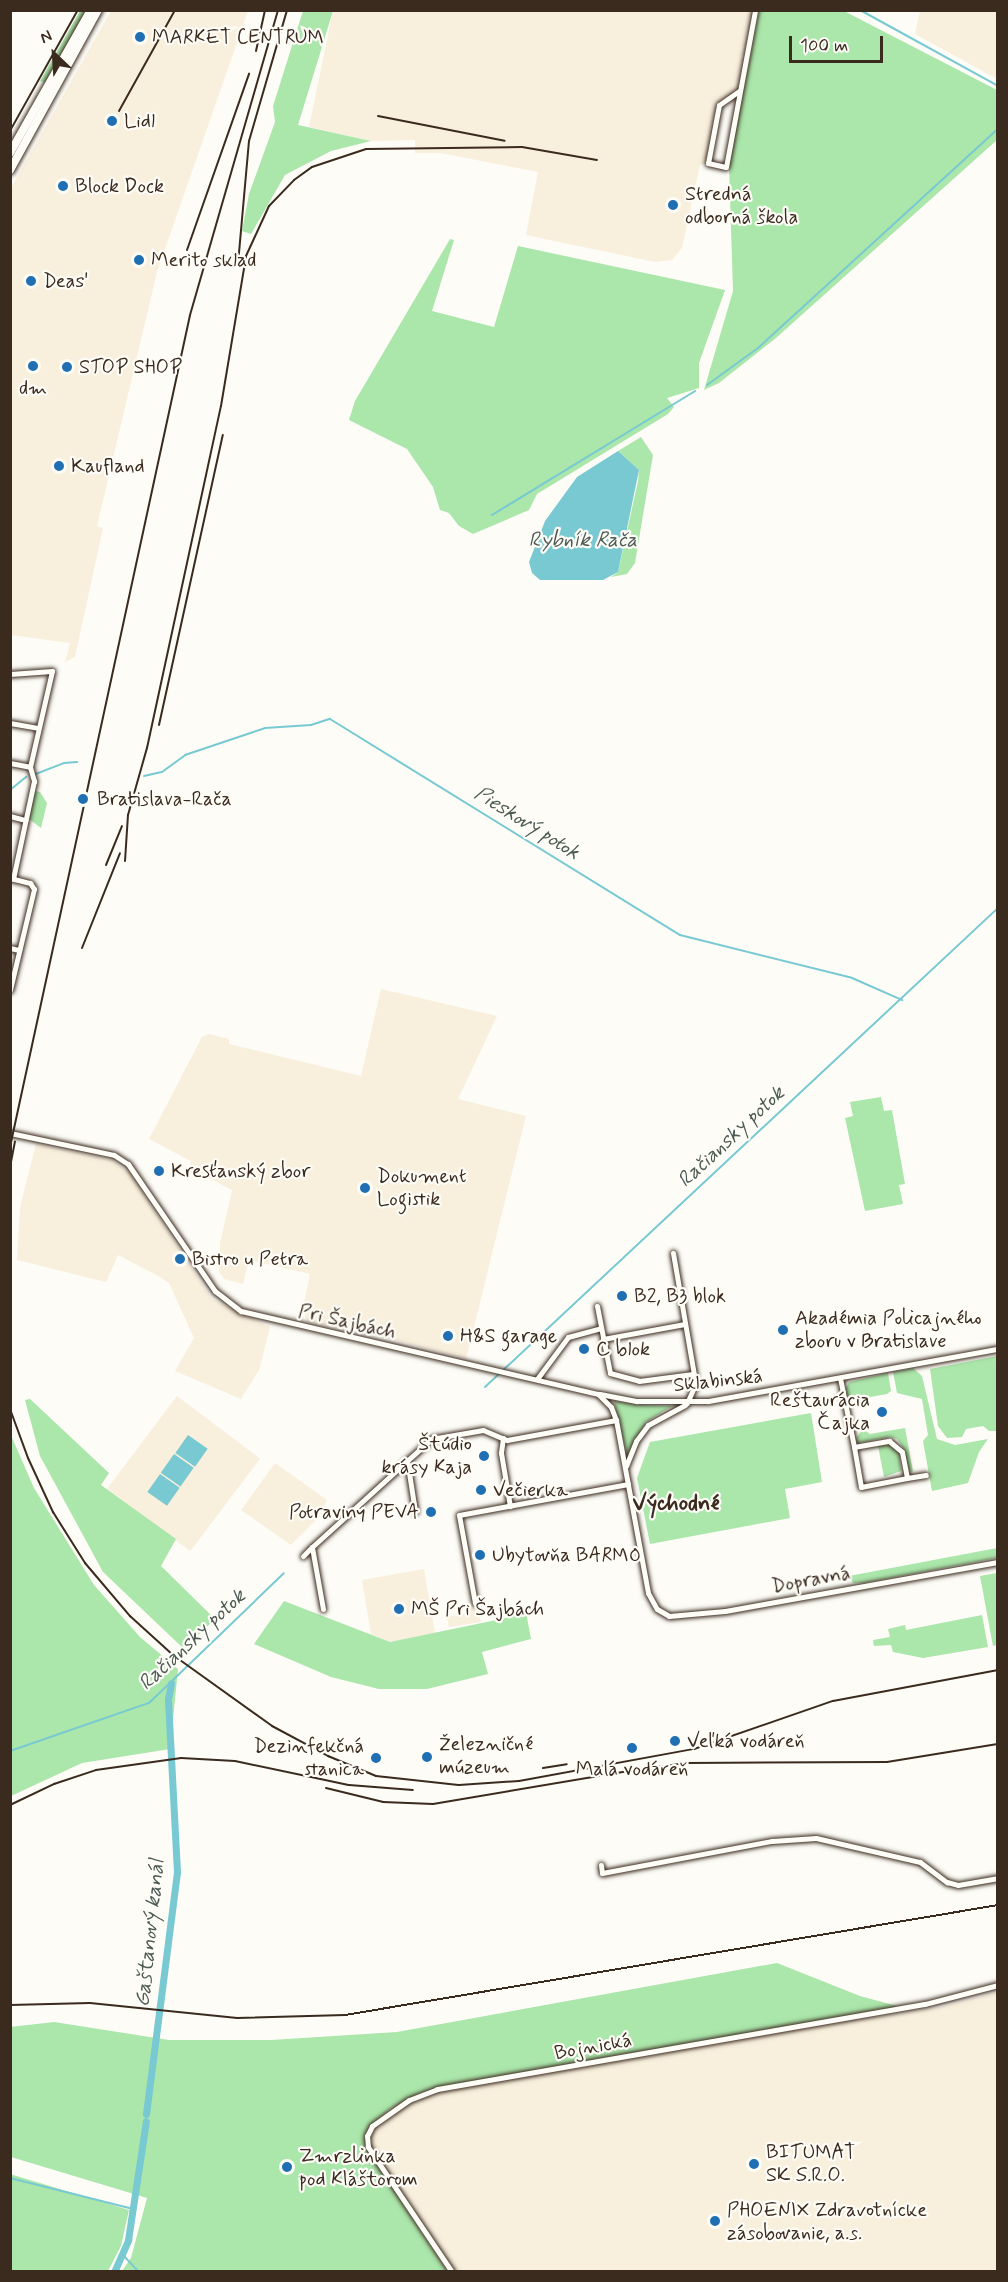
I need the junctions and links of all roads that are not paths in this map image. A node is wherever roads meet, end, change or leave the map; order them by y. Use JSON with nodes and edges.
{"nodes":[{"id":1,"x":90,"y":10,"type":"edge"},
{"id":2,"x":98,"y":10,"type":"edge"},
{"id":3,"x":755,"y":10,"type":"edge"},
{"id":4,"x":739,"y":92,"type":"junction"},
{"id":5,"x":13,"y":144,"type":"edge"},
{"id":6,"x":10,"y":153,"type":"edge"},
{"id":7,"x":10,"y":171,"type":"edge"},
{"id":8,"x":10,"y":674,"type":"edge"},
{"id":9,"x":10,"y":723,"type":"edge"},
{"id":10,"x":38,"y":728,"type":"junction"},
{"id":11,"x":10,"y":763,"type":"edge"},
{"id":12,"x":30,"y":767,"type":"junction"},
{"id":13,"x":10,"y":816,"type":"edge"},
{"id":14,"x":25,"y":820,"type":"junction"},
{"id":15,"x":12,"y":878,"type":"edge"},
{"id":16,"x":10,"y":948,"type":"edge"},
{"id":17,"x":19,"y":950,"type":"junction"},
{"id":18,"x":10,"y":990,"type":"edge"},
{"id":19,"x":10,"y":1133,"type":"edge"},
{"id":20,"x":673,"y":1252,"type":"dead end"},
{"id":21,"x":597,"y":1306,"type":"dead end"},
{"id":22,"x":685,"y":1324,"type":"junction"},
{"id":23,"x":602,"y":1328,"type":"junction"},
{"id":24,"x":603,"y":1339,"type":"junction"},
{"id":25,"x":998,"y":1349,"type":"edge"},
{"id":26,"x":694,"y":1375,"type":"junction"},
{"id":27,"x":840,"y":1378,"type":"junction"},
{"id":28,"x":537,"y":1379,"type":"junction"},
{"id":29,"x":598,"y":1394,"type":"junction"},
{"id":30,"x":688,"y":1403,"type":"junction"},
{"id":31,"x":616,"y":1420,"type":"junction"},
{"id":32,"x":503,"y":1438,"type":"junction"},
{"id":33,"x":854,"y":1447,"type":"junction"},
{"id":34,"x":407,"y":1460,"type":"junction"},
{"id":35,"x":625,"y":1468,"type":"junction"},
{"id":36,"x":926,"y":1475,"type":"dead end"},
{"id":37,"x":907,"y":1478,"type":"junction"},
{"id":38,"x":628,"y":1484,"type":"junction"},
{"id":39,"x":510,"y":1506,"type":"junction"},
{"id":40,"x":415,"y":1511,"type":"dead end"},
{"id":41,"x":312,"y":1547,"type":"junction"},
{"id":42,"x":303,"y":1556,"type":"dead end"},
{"id":43,"x":998,"y":1562,"type":"edge"},
{"id":44,"x":475,"y":1603,"type":"dead end"},
{"id":45,"x":323,"y":1609,"type":"dead end"},
{"id":46,"x":601,"y":1865,"type":"dead end"},
{"id":47,"x":998,"y":1878,"type":"edge"},
{"id":48,"x":998,"y":1984,"type":"edge"},
{"id":49,"x":452,"y":2271,"type":"edge"}],
"edges":[{"from":1,"to":5,"type":"main road"},
{"from":2,"to":7,"type":"main road"},
{"from":3,"to":4,"type":"street"},
{"from":4,"to":4,"type":"street"},
{"from":5,"to":6,"type":"main road"},
{"from":8,"to":10,"type":"street"},
{"from":9,"to":10,"type":"street"},
{"from":10,"to":12,"type":"street"},
{"from":11,"to":12,"type":"street"},
{"from":12,"to":14,"type":"street"},
{"from":13,"to":14,"type":"street"},
{"from":14,"to":15,"type":"street"},
{"from":15,"to":17,"type":"street"},
{"from":16,"to":17,"type":"street"},
{"from":17,"to":18,"type":"street"},
{"from":19,"to":28,"type":"street","name":"Pri Šajbách"},
{"from":20,"to":22,"type":"street"},
{"from":21,"to":23,"type":"street"},
{"from":22,"to":24,"type":"street"},
{"from":22,"to":26,"type":"street"},
{"from":23,"to":24,"type":"street"},
{"from":23,"to":28,"type":"street"},
{"from":24,"to":26,"type":"street"},
{"from":25,"to":27,"type":"street","name":"Sklabinská"},
{"from":26,"to":30,"type":"street"},
{"from":27,"to":30,"type":"street","name":"Sklabinská"},
{"from":27,"to":33,"type":"street"},
{"from":28,"to":29,"type":"street","name":"Pri Šajbách"},
{"from":29,"to":30,"type":"street","name":"Sklabinská"},
{"from":29,"to":31,"type":"street"},
{"from":30,"to":35,"type":"street"},
{"from":31,"to":32,"type":"street"},
{"from":31,"to":35,"type":"street"},
{"from":32,"to":34,"type":"street"},
{"from":32,"to":39,"type":"street"},
{"from":33,"to":37,"type":"street"},
{"from":33,"to":37,"type":"street"},
{"from":34,"to":40,"type":"street"},
{"from":34,"to":41,"type":"street"},
{"from":35,"to":38,"type":"street"},
{"from":36,"to":37,"type":"street"},
{"from":38,"to":39,"type":"street"},
{"from":38,"to":43,"type":"street","name":"Dopravná"},
{"from":39,"to":44,"type":"street"},
{"from":41,"to":42,"type":"street"},
{"from":41,"to":45,"type":"street"},
{"from":46,"to":47,"type":"street"},
{"from":48,"to":49,"type":"street","name":"Bojnická"}]}
